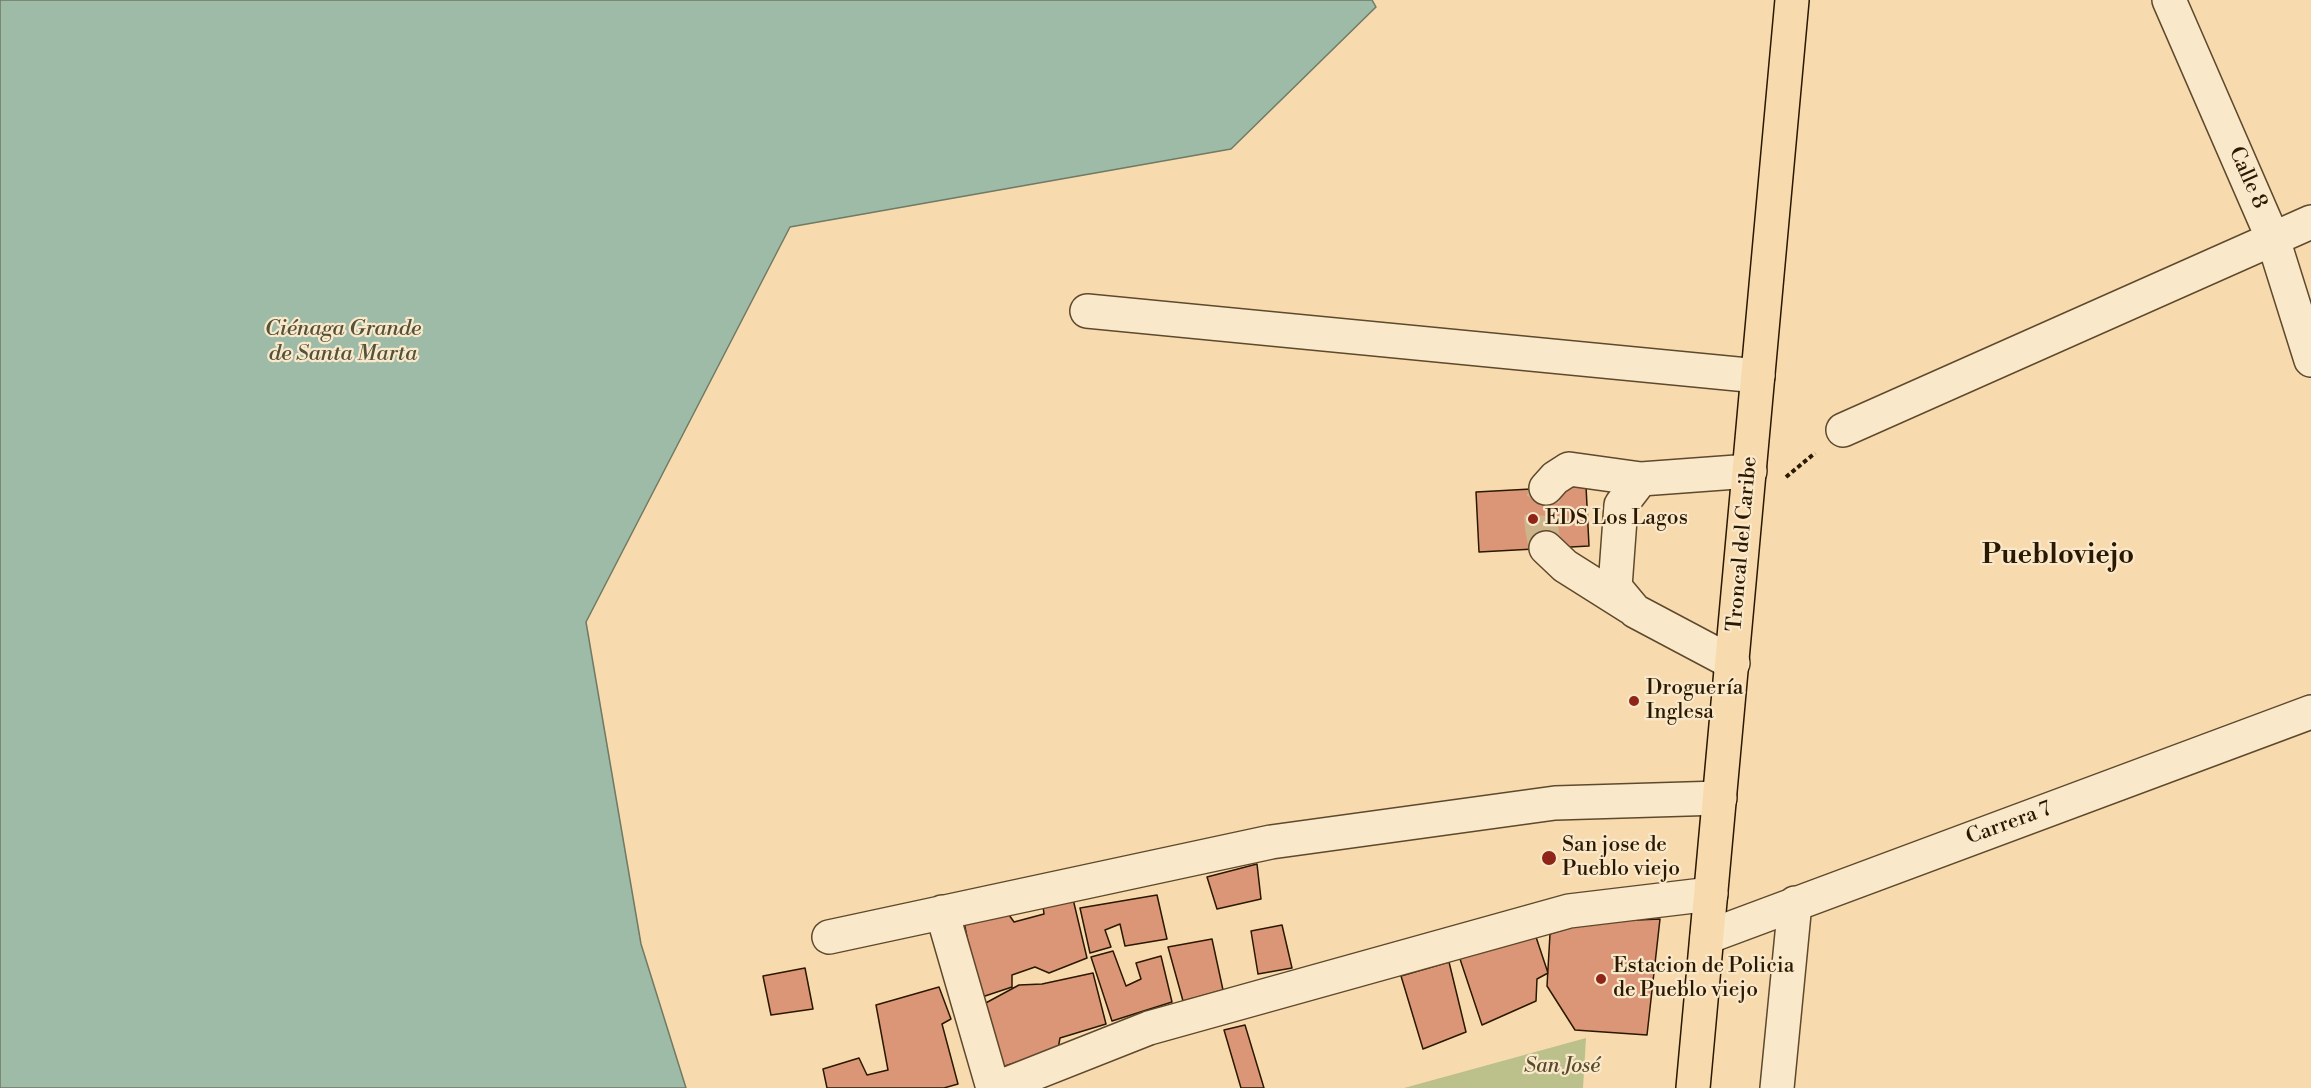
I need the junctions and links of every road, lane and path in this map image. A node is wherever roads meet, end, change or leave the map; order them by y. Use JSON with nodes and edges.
{"nodes":[{"id":1,"x":1792,"y":0,"type":"edge"},
{"id":2,"x":2169,"y":0,"type":"edge"},
{"id":3,"x":2311,"y":222,"type":"edge"},
{"id":4,"x":2273,"y":239,"type":"junction"},
{"id":5,"x":1087,"y":311,"type":"dead end"},
{"id":6,"x":2311,"y":360,"type":"edge"},
{"id":7,"x":1758,"y":376,"type":"junction"},
{"id":8,"x":1843,"y":430,"type":"joint"},
{"id":9,"x":1750,"y":471,"type":"junction"},
{"id":10,"x":1641,"y":479,"type":"junction"},
{"id":11,"x":1546,"y":488,"type":"tunnel mouth"},
{"id":12,"x":1747,"y":510,"type":"junction"},
{"id":13,"x":1546,"y":548,"type":"tunnel mouth"},
{"id":14,"x":1635,"y":611,"type":"junction"},
{"id":15,"x":1733,"y":663,"type":"junction"},
{"id":16,"x":2311,"y":712,"type":"edge"},
{"id":17,"x":1720,"y":798,"type":"junction"},
{"id":18,"x":1711,"y":894,"type":"junction"},
{"id":19,"x":1795,"y":903,"type":"junction"},
{"id":20,"x":942,"y":912,"type":"junction"},
{"id":21,"x":829,"y":937,"type":"dead end"},
{"id":22,"x":1707,"y":937,"type":"junction"},
{"id":23,"x":993,"y":1088,"type":"edge"},
{"id":24,"x":997,"y":1088,"type":"edge"},
{"id":25,"x":1693,"y":1088,"type":"edge"},
{"id":26,"x":1777,"y":1088,"type":"edge"}],
"edges":[{"from":1,"to":7,"type":"highway","name":"Troncal del Caribe"},
{"from":2,"to":4,"type":"street","name":"Calle 8"},
{"from":3,"to":4,"type":"street"},
{"from":4,"to":6,"type":"street","name":"Calle 8"},
{"from":4,"to":8,"type":"street"},
{"from":5,"to":7,"type":"street"},
{"from":7,"to":9,"type":"highway","name":"Troncal del Caribe"},
{"from":8,"to":12,"type":"path"},
{"from":9,"to":10,"type":"street"},
{"from":9,"to":12,"type":"highway","name":"Troncal del Caribe"},
{"from":10,"to":11,"type":"street"},
{"from":10,"to":14,"type":"street"},
{"from":12,"to":15,"type":"highway","name":"Troncal del Caribe"},
{"from":13,"to":14,"type":"street"},
{"from":14,"to":15,"type":"street"},
{"from":15,"to":17,"type":"highway","name":"Troncal del Caribe"},
{"from":16,"to":19,"type":"street","name":"Carrera 7"},
{"from":17,"to":18,"type":"highway","name":"Troncal del Caribe"},
{"from":17,"to":20,"type":"street"},
{"from":18,"to":22,"type":"highway","name":"Troncal del Caribe"},
{"from":18,"to":24,"type":"street"},
{"from":19,"to":22,"type":"street","name":"Carrera 7"},
{"from":19,"to":26,"type":"street"},
{"from":20,"to":21,"type":"street"},
{"from":20,"to":23,"type":"street"},
{"from":22,"to":25,"type":"highway","name":"Troncal del Caribe"}]}
